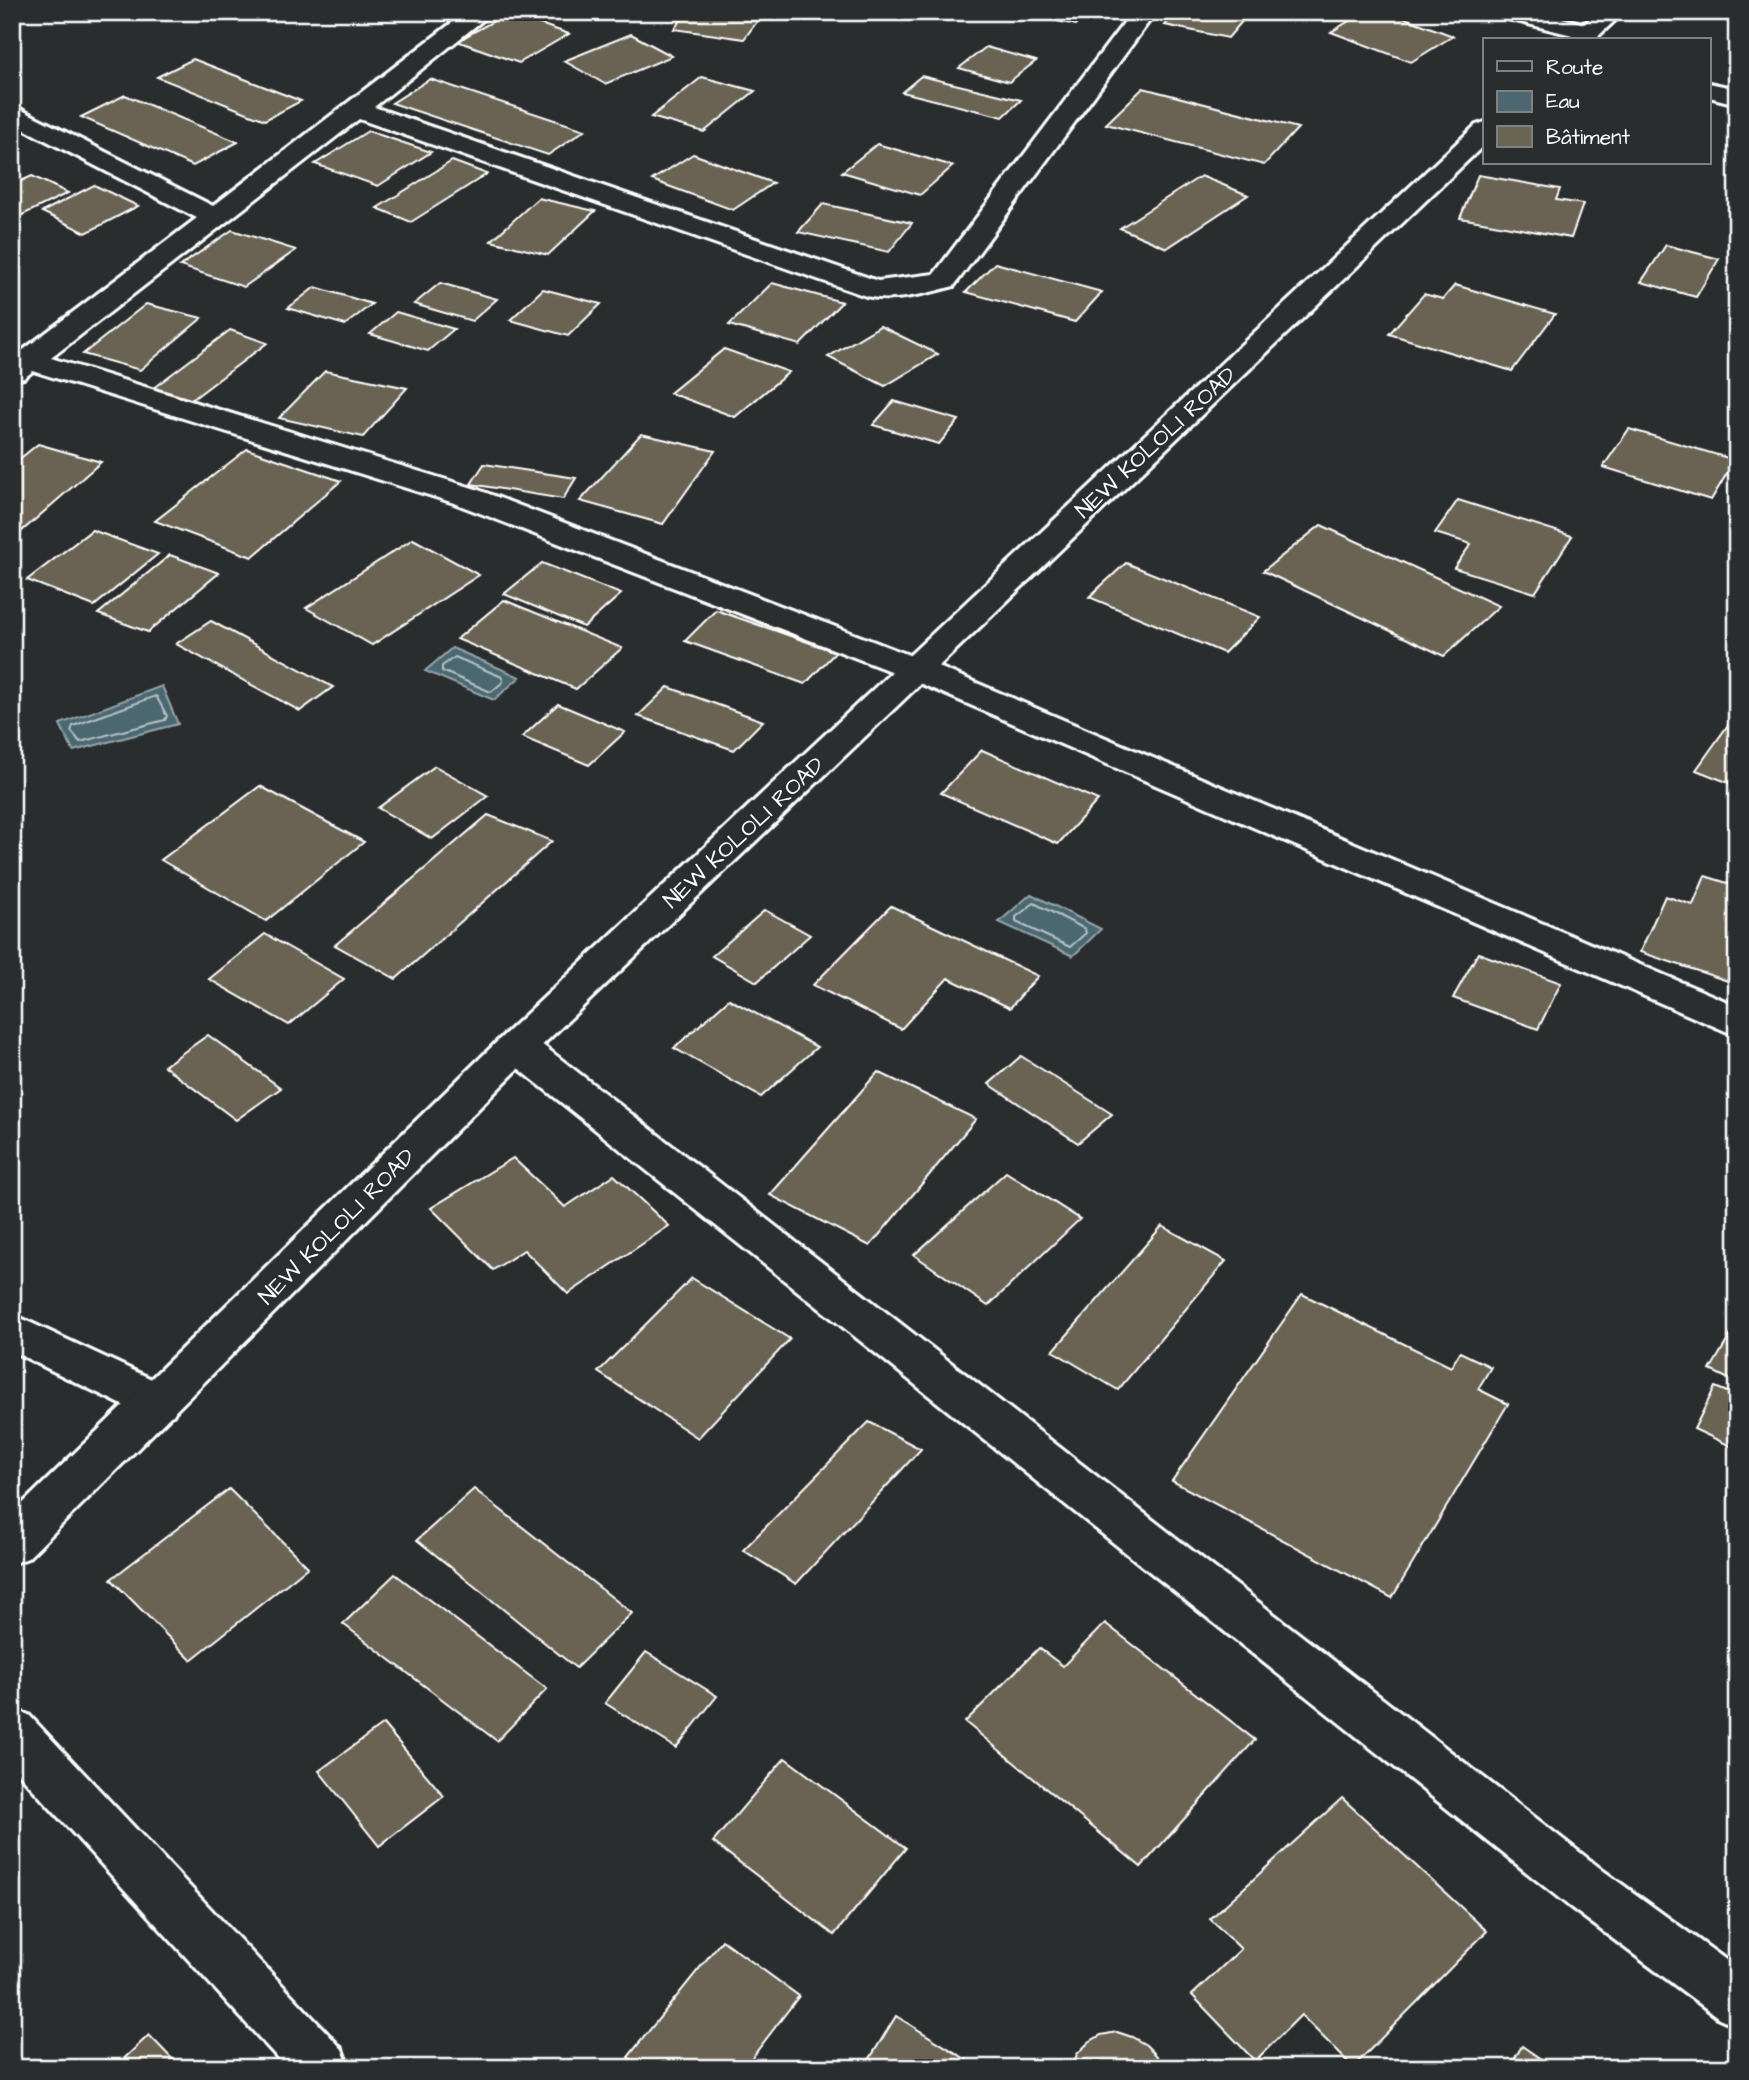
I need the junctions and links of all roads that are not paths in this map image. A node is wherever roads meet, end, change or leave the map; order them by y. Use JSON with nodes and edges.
{"nodes":[{"id":1,"x":481,"y":12,"type":"edge"},
{"id":2,"x":1144,"y":12,"type":"edge"},
{"id":3,"x":1508,"y":12,"type":"edge"},
{"id":4,"x":1612,"y":12,"type":"edge"},
{"id":5,"x":1584,"y":36,"type":"edge"},
{"id":6,"x":1710,"y":90,"type":"edge"},
{"id":7,"x":1737,"y":97,"type":"edge"},
{"id":8,"x":355,"y":109,"type":"junction"},
{"id":9,"x":12,"y":113,"type":"edge"},
{"id":10,"x":1483,"y":132,"type":"edge"},
{"id":11,"x":215,"y":217,"type":"junction"},
{"id":12,"x":20,"y":367,"type":"edge"},
{"id":13,"x":915,"y":669,"type":"junction"},
{"id":14,"x":1737,"y":1022,"type":"edge"},
{"id":15,"x":517,"y":1046,"type":"junction"},
{"id":16,"x":12,"y":1331,"type":"edge"},
{"id":17,"x":158,"y":1402,"type":"junction"},
{"id":18,"x":12,"y":1544,"type":"edge"},
{"id":19,"x":12,"y":1731,"type":"edge"},
{"id":20,"x":1737,"y":2000,"type":"edge"},
{"id":21,"x":323,"y":2068,"type":"edge"}],
"edges":[{"from":1,"to":8,"type":"street"},
{"from":2,"to":8,"type":"street"},
{"from":3,"to":5,"type":"street"},
{"from":4,"to":5,"type":"street"},
{"from":6,"to":7,"type":"street"},
{"from":8,"to":11,"type":"street"},
{"from":9,"to":11,"type":"street"},
{"from":10,"to":13,"type":"street","name":"NEW KOLOLI ROAD"},
{"from":11,"to":12,"type":"street"},
{"from":12,"to":13,"type":"street"},
{"from":13,"to":14,"type":"street"},
{"from":13,"to":15,"type":"street","name":"NEW KOLOLI ROAD"},
{"from":15,"to":17,"type":"street","name":"NEW KOLOLI ROAD"},
{"from":15,"to":20,"type":"street"},
{"from":16,"to":17,"type":"street"},
{"from":17,"to":18,"type":"street","name":"NEW KOLOLI ROAD"},
{"from":19,"to":21,"type":"street"}]}
